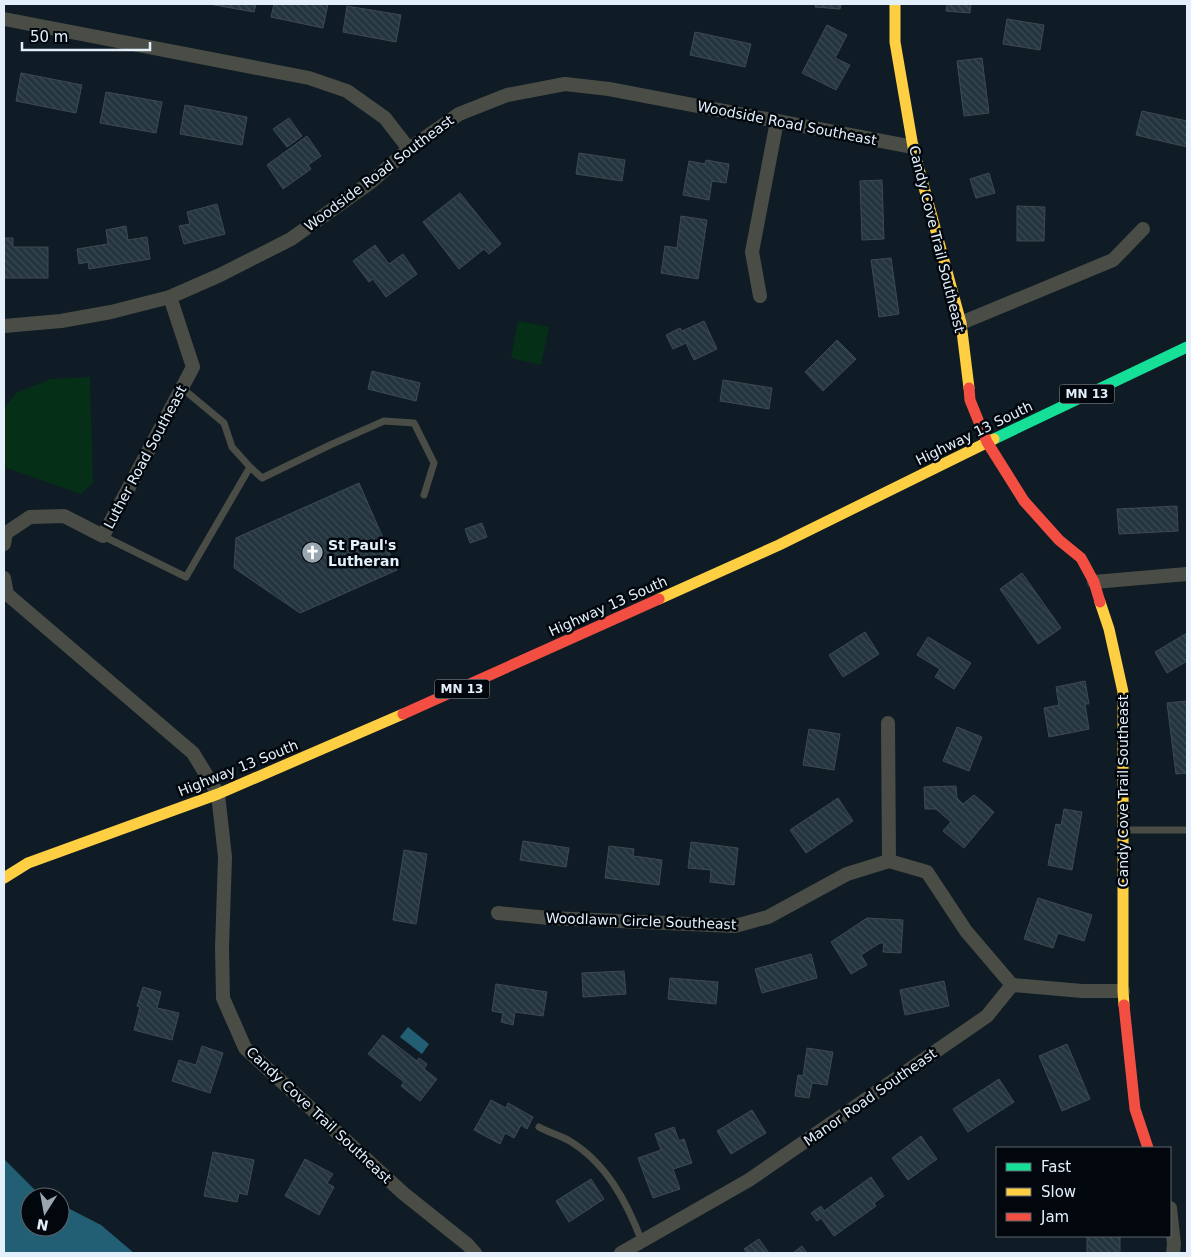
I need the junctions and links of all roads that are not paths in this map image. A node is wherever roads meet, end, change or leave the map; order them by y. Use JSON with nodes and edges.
{"nodes":[{"id":1,"x":895,"y":4,"type":"edge"},
{"id":2,"x":4,"y":19,"type":"edge"},
{"id":3,"x":777,"y":121,"type":"junction"},
{"id":4,"x":913,"y":147,"type":"junction"},
{"id":5,"x":409,"y":149,"type":"junction"},
{"id":6,"x":1143,"y":229,"type":"dead end"},
{"id":7,"x":760,"y":296,"type":"dead end"},
{"id":8,"x":170,"y":297,"type":"junction"},
{"id":9,"x":961,"y":323,"type":"junction"},
{"id":10,"x":4,"y":326,"type":"edge"},
{"id":11,"x":1187,"y":347,"type":"edge"},
{"id":12,"x":182,"y":388,"type":"junction"},
{"id":13,"x":988,"y":442,"type":"junction"},
{"id":14,"x":250,"y":467,"type":"junction"},
{"id":15,"x":424,"y":495,"type":"dead end"},
{"id":16,"x":103,"y":536,"type":"junction"},
{"id":17,"x":4,"y":544,"type":"edge"},
{"id":18,"x":1187,"y":574,"type":"edge"},
{"id":19,"x":4,"y":578,"type":"edge"},
{"id":20,"x":1094,"y":582,"type":"junction"},
{"id":21,"x":888,"y":723,"type":"dead end"},
{"id":22,"x":218,"y":794,"type":"junction"},
{"id":23,"x":1123,"y":830,"type":"junction"},
{"id":24,"x":1187,"y":830,"type":"edge"},
{"id":25,"x":889,"y":861,"type":"junction"},
{"id":26,"x":28,"y":863,"type":"junction"},
{"id":27,"x":4,"y":866,"type":"edge"},
{"id":28,"x":4,"y":878,"type":"edge"},
{"id":29,"x":498,"y":913,"type":"dead end"},
{"id":30,"x":1012,"y":985,"type":"junction"},
{"id":31,"x":1123,"y":991,"type":"junction"},
{"id":32,"x":539,"y":1127,"type":"dead end"},
{"id":33,"x":1148,"y":1147,"type":"edge"},
{"id":34,"x":1171,"y":1217,"type":"edge"},
{"id":35,"x":642,"y":1242,"type":"junction"},
{"id":36,"x":475,"y":1253,"type":"edge"},
{"id":37,"x":622,"y":1253,"type":"edge"},
{"id":38,"x":1173,"y":1253,"type":"edge"}],
"edges":[{"from":1,"to":4,"type":"main road","name":"Candy Cove Trail Southeast"},
{"from":2,"to":5,"type":"street"},
{"from":3,"to":4,"type":"street","name":"Woodside Road Southeast"},
{"from":3,"to":5,"type":"street","name":"Woodside Road Southeast"},
{"from":3,"to":7,"type":"street"},
{"from":4,"to":9,"type":"main road","name":"Candy Cove Trail Southeast"},
{"from":5,"to":8,"type":"street","name":"Woodside Road Southeast"},
{"from":6,"to":9,"type":"street"},
{"from":8,"to":10,"type":"street","name":"Woodside Road Southeast"},
{"from":8,"to":12,"type":"street","name":"Luther Road Southeast"},
{"from":9,"to":13,"type":"main road","name":"Candy Cove Trail Southeast"},
{"from":11,"to":13,"type":"main road","name":"Highway 13 South","number":"MN 13"},
{"from":12,"to":14,"type":"lane"},
{"from":12,"to":16,"type":"street","name":"Luther Road Southeast"},
{"from":13,"to":20,"type":"main road","name":"Candy Cove Trail Southeast"},
{"from":13,"to":22,"type":"main road","name":"Highway 13 South","number":"MN 13"},
{"from":14,"to":15,"type":"lane"},
{"from":14,"to":16,"type":"lane"},
{"from":16,"to":17,"type":"street","name":"Luther Road Southeast"},
{"from":18,"to":20,"type":"street"},
{"from":19,"to":22,"type":"street"},
{"from":20,"to":23,"type":"main road","name":"Candy Cove Trail Southeast"},
{"from":21,"to":25,"type":"street"},
{"from":22,"to":26,"type":"main road","name":"Highway 13 South","number":"MN 13"},
{"from":22,"to":36,"type":"street","name":"Candy Cove Trail Southeast"},
{"from":23,"to":24,"type":"lane"},
{"from":23,"to":31,"type":"main road","name":"Candy Cove Trail Southeast"},
{"from":25,"to":29,"type":"street","name":"Woodlawn Circle Southeast"},
{"from":25,"to":30,"type":"street"},
{"from":26,"to":27,"type":"main road","name":"Highway 13 South","number":"MN 13"},
{"from":26,"to":28,"type":"main road","name":"Highway 13 South","number":"MN 13"},
{"from":30,"to":31,"type":"street"},
{"from":30,"to":35,"type":"street","name":"Manor Road Southeast"},
{"from":31,"to":33,"type":"main road","name":"Candy Cove Trail Southeast"},
{"from":32,"to":35,"type":"lane"},
{"from":34,"to":38,"type":"street"},
{"from":35,"to":37,"type":"street","name":"Manor Road Southeast"}]}
